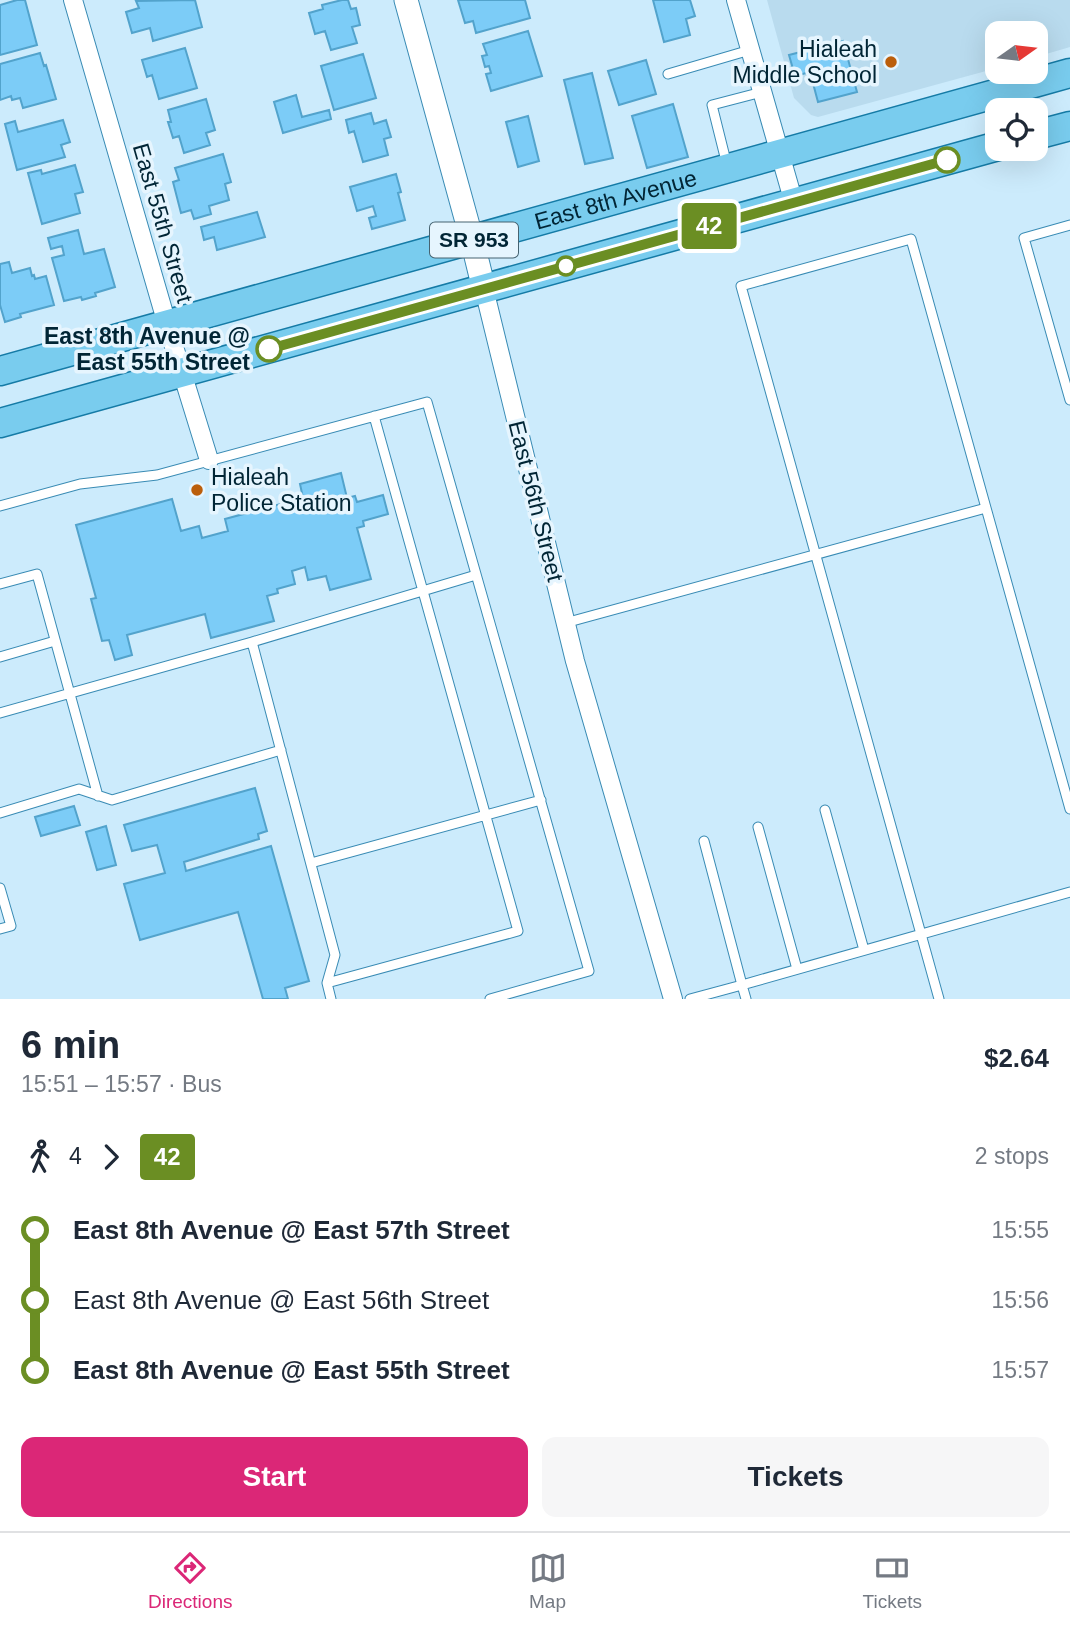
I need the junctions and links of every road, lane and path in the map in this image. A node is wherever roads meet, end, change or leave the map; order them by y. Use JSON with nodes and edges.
{"nodes":[{"id":1,"x":72,"y":0,"type":"edge"},
{"id":2,"x":406,"y":0,"type":"edge"},
{"id":3,"x":736,"y":0,"type":"edge"},
{"id":4,"x":750,"y":50,"type":"junction"},
{"id":5,"x":1070,"y":73,"type":"edge"},
{"id":6,"x":668,"y":74,"type":"dead end"},
{"id":7,"x":762,"y":92,"type":"junction"},
{"id":8,"x":1070,"y":126,"type":"edge"},
{"id":9,"x":1048,"y":132,"type":"edge"},
{"id":10,"x":985,"y":150,"type":"edge"},
{"id":11,"x":780,"y":154,"type":"junction"},
{"id":12,"x":728,"y":168,"type":"junction"},
{"id":13,"x":794,"y":203,"type":"junction"},
{"id":14,"x":1070,"y":225,"type":"edge"},
{"id":15,"x":472,"y":240,"type":"junction"},
{"id":16,"x":484,"y":289,"type":"junction"},
{"id":17,"x":167,"y":324,"type":"junction"},
{"id":18,"x":0,"y":371,"type":"edge"},
{"id":19,"x":182,"y":373,"type":"junction"},
{"id":20,"x":1070,"y":400,"type":"edge"},
{"id":21,"x":374,"y":416,"type":"junction"},
{"id":22,"x":0,"y":424,"type":"edge"},
{"id":23,"x":209,"y":460,"type":"junction"},
{"id":24,"x":0,"y":506,"type":"edge"},
{"id":25,"x":986,"y":508,"type":"junction"},
{"id":26,"x":815,"y":554,"type":"junction"},
{"id":27,"x":477,"y":575,"type":"junction"},
{"id":28,"x":0,"y":584,"type":"edge"},
{"id":29,"x":423,"y":591,"type":"junction"},
{"id":30,"x":565,"y":622,"type":"junction"},
{"id":31,"x":55,"y":641,"type":"junction"},
{"id":32,"x":252,"y":642,"type":"junction"},
{"id":33,"x":0,"y":657,"type":"edge"},
{"id":34,"x":70,"y":693,"type":"junction"},
{"id":35,"x":0,"y":713,"type":"edge"},
{"id":36,"x":281,"y":750,"type":"junction"},
{"id":37,"x":98,"y":796,"type":"junction"},
{"id":38,"x":541,"y":800,"type":"junction"},
{"id":39,"x":1070,"y":809,"type":"edge"},
{"id":40,"x":825,"y":810,"type":"dead end"},
{"id":41,"x":0,"y":813,"type":"edge"},
{"id":42,"x":485,"y":815,"type":"junction"},
{"id":43,"x":758,"y":827,"type":"dead end"},
{"id":44,"x":704,"y":841,"type":"dead end"},
{"id":45,"x":311,"y":863,"type":"junction"},
{"id":46,"x":0,"y":888,"type":"edge"},
{"id":47,"x":1070,"y":892,"type":"edge"},
{"id":48,"x":0,"y":929,"type":"edge"},
{"id":49,"x":921,"y":934,"type":"junction"},
{"id":50,"x":864,"y":950,"type":"junction"},
{"id":51,"x":797,"y":969,"type":"junction"},
{"id":52,"x":327,"y":983,"type":"junction"},
{"id":53,"x":742,"y":985,"type":"junction"},
{"id":54,"x":331,"y":999,"type":"edge"},
{"id":55,"x":490,"y":999,"type":"edge"},
{"id":56,"x":673,"y":999,"type":"edge"},
{"id":57,"x":690,"y":999,"type":"edge"},
{"id":58,"x":746,"y":999,"type":"edge"},
{"id":59,"x":939,"y":999,"type":"edge"}],
"edges":[{"from":1,"to":17,"type":"street","name":"East 55th Street"},
{"from":2,"to":15,"type":"street","name":"East 56th Street"},
{"from":3,"to":4,"type":"street"},
{"from":4,"to":6,"type":"lane"},
{"from":4,"to":7,"type":"street"},
{"from":5,"to":11,"type":"main road","name":"East 8th Avenue","number":"SR 953"},
{"from":7,"to":11,"type":"street"},
{"from":7,"to":12,"type":"lane"},
{"from":8,"to":9,"type":"main road"},
{"from":10,"to":13,"type":"main road","number":"SR 953"},
{"from":11,"to":12,"type":"main road","name":"East 8th Avenue","number":"SR 953"},
{"from":11,"to":13,"type":"street"},
{"from":12,"to":15,"type":"main road","name":"East 8th Avenue","number":"SR 953"},
{"from":13,"to":16,"type":"main road","number":"SR 953"},
{"from":14,"to":20,"type":"lane"},
{"from":15,"to":16,"type":"street","name":"East 56th Street"},
{"from":15,"to":17,"type":"main road","name":"East 8th Avenue","number":"SR 953"},
{"from":16,"to":19,"type":"main road","number":"SR 953"},
{"from":16,"to":30,"type":"street","name":"East 56th Street"},
{"from":17,"to":18,"type":"main road","name":"East 8th Avenue","number":"SR 953"},
{"from":17,"to":19,"type":"street","name":"East 55th Street"},
{"from":19,"to":22,"type":"main road","number":"SR 953"},
{"from":19,"to":23,"type":"street","name":"East 55th Street"},
{"from":21,"to":23,"type":"lane"},
{"from":21,"to":27,"type":"lane"},
{"from":21,"to":29,"type":"lane"},
{"from":23,"to":24,"type":"lane"},
{"from":25,"to":26,"type":"lane"},
{"from":25,"to":26,"type":"lane"},
{"from":25,"to":39,"type":"lane"},
{"from":26,"to":30,"type":"lane"},
{"from":26,"to":49,"type":"lane"},
{"from":27,"to":29,"type":"lane"},
{"from":27,"to":38,"type":"lane"},
{"from":28,"to":31,"type":"lane"},
{"from":29,"to":32,"type":"lane"},
{"from":29,"to":42,"type":"lane"},
{"from":30,"to":56,"type":"street","name":"East 56th Street"},
{"from":31,"to":33,"type":"lane"},
{"from":31,"to":34,"type":"lane"},
{"from":32,"to":34,"type":"lane"},
{"from":32,"to":36,"type":"lane"},
{"from":34,"to":35,"type":"lane"},
{"from":34,"to":37,"type":"lane"},
{"from":36,"to":37,"type":"lane"},
{"from":36,"to":45,"type":"lane"},
{"from":37,"to":41,"type":"lane"},
{"from":38,"to":42,"type":"lane"},
{"from":38,"to":55,"type":"lane"},
{"from":40,"to":50,"type":"lane"},
{"from":42,"to":45,"type":"lane"},
{"from":42,"to":52,"type":"lane"},
{"from":43,"to":51,"type":"lane"},
{"from":44,"to":53,"type":"lane"},
{"from":45,"to":52,"type":"lane"},
{"from":46,"to":48,"type":"lane"},
{"from":47,"to":49,"type":"lane"},
{"from":49,"to":50,"type":"lane"},
{"from":49,"to":59,"type":"lane"},
{"from":50,"to":51,"type":"lane"},
{"from":51,"to":53,"type":"lane"},
{"from":52,"to":54,"type":"lane"},
{"from":53,"to":57,"type":"lane"},
{"from":53,"to":58,"type":"lane"}]}
